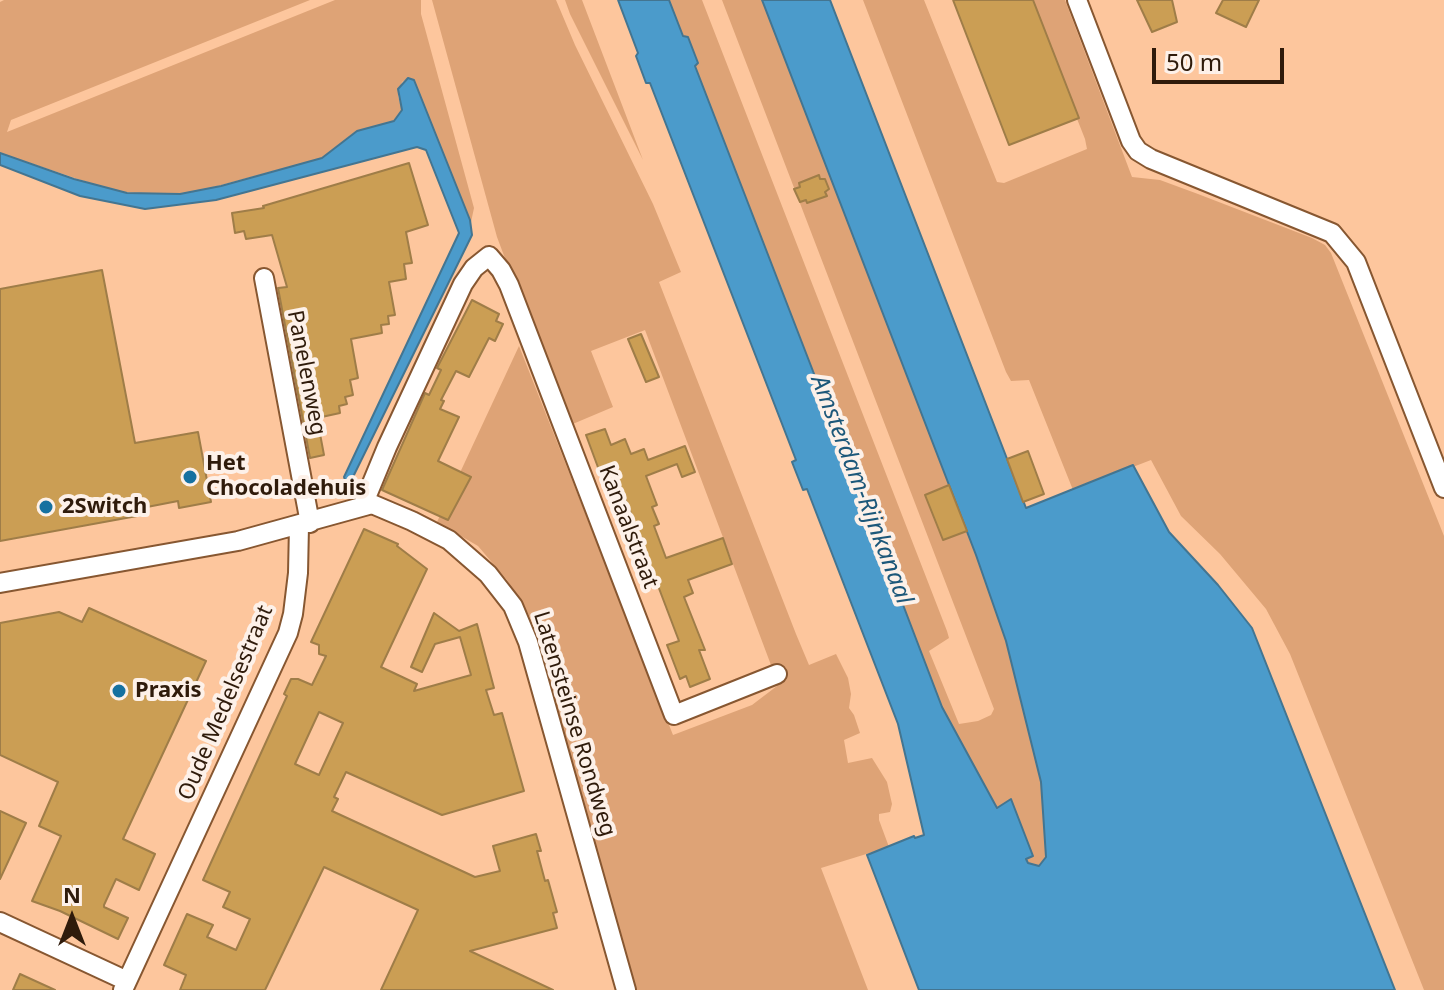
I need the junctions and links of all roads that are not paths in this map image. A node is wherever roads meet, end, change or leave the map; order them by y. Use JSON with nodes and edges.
{"nodes":[{"id":1,"x":1077,"y":0,"type":"edge"},
{"id":2,"x":264,"y":278,"type":"dead end"},
{"id":3,"x":1444,"y":488,"type":"edge"},
{"id":4,"x":363,"y":505,"type":"junction"},
{"id":5,"x":304,"y":525,"type":"junction"},
{"id":6,"x":0,"y":583,"type":"edge"},
{"id":7,"x":777,"y":674,"type":"dead end"},
{"id":8,"x":0,"y":922,"type":"edge"},
{"id":9,"x":125,"y":985,"type":"edge"},
{"id":10,"x":626,"y":990,"type":"edge"}],
"edges":[{"from":1,"to":3,"type":"street"},
{"from":2,"to":5,"type":"street","name":"Panelenweg"},
{"from":4,"to":5,"type":"street"},
{"from":4,"to":7,"type":"street","name":"Kanaalstraat"},
{"from":4,"to":10,"type":"street","name":"Latensteinse Rondweg"},
{"from":5,"to":6,"type":"street"},
{"from":5,"to":9,"type":"street","name":"Oude Medelsestraat"},
{"from":8,"to":9,"type":"street"}]}
